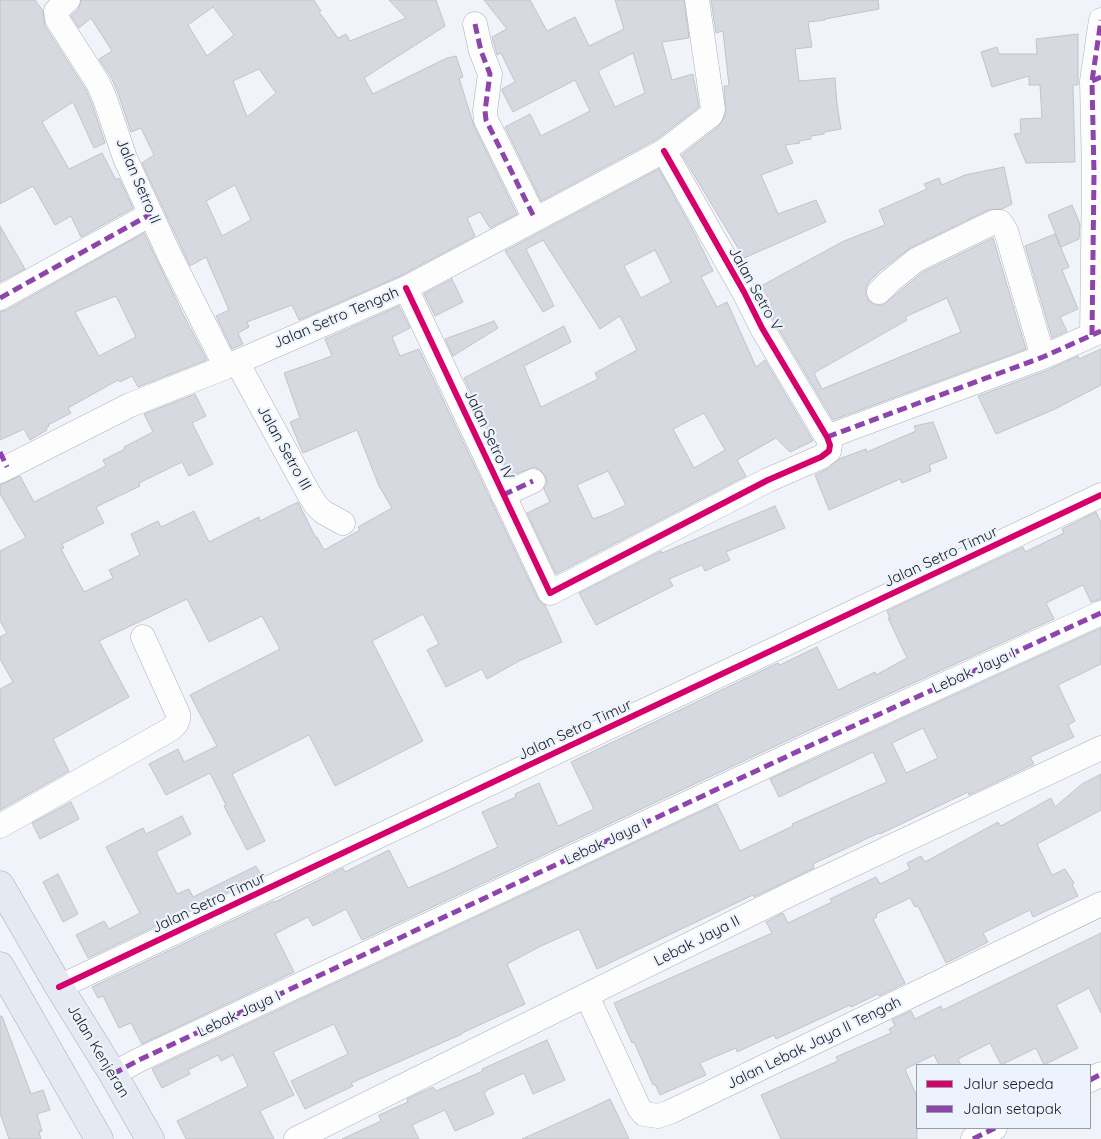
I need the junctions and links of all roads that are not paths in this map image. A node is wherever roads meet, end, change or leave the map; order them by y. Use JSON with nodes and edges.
{"nodes":[{"id":1,"x":68,"y":0,"type":"edge"},
{"id":2,"x":697,"y":0,"type":"edge"},
{"id":3,"x":1101,"y":20,"type":"edge"},
{"id":4,"x":475,"y":24,"type":"dead end"},
{"id":5,"x":1096,"y":79,"type":"edge"},
{"id":6,"x":664,"y":151,"type":"junction"},
{"id":7,"x":1098,"y":172,"type":"edge"},
{"id":8,"x":151,"y":214,"type":"junction"},
{"id":9,"x":535,"y":219,"type":"junction"},
{"id":10,"x":1097,"y":220,"type":"edge"},
{"id":11,"x":1097,"y":265,"type":"edge"},
{"id":12,"x":406,"y":288,"type":"junction"},
{"id":13,"x":879,"y":292,"type":"dead end"},
{"id":14,"x":0,"y":298,"type":"edge"},
{"id":15,"x":1096,"y":333,"type":"edge"},
{"id":16,"x":1043,"y":357,"type":"junction"},
{"id":17,"x":232,"y":364,"type":"junction"},
{"id":18,"x":827,"y":437,"type":"junction"},
{"id":19,"x":2,"y":463,"type":"edge"},
{"id":20,"x":534,"y":481,"type":"dead end"},
{"id":21,"x":503,"y":495,"type":"junction"},
{"id":22,"x":1101,"y":495,"type":"edge"},
{"id":23,"x":343,"y":523,"type":"dead end"},
{"id":24,"x":1101,"y":613,"type":"edge"},
{"id":25,"x":143,"y":637,"type":"dead end"},
{"id":26,"x":1101,"y":748,"type":"edge"},
{"id":27,"x":0,"y":826,"type":"edge"},
{"id":28,"x":0,"y":885,"type":"edge"},
{"id":29,"x":1101,"y":904,"type":"edge"},
{"id":30,"x":0,"y":966,"type":"edge"},
{"id":31,"x":59,"y":987,"type":"junction"},
{"id":32,"x":587,"y":996,"type":"junction"},
{"id":33,"x":113,"y":1074,"type":"junction"},
{"id":34,"x":993,"y":1129,"type":"edge"},
{"id":35,"x":99,"y":1139,"type":"edge"},
{"id":36,"x":150,"y":1139,"type":"edge"},
{"id":37,"x":296,"y":1139,"type":"edge"},
{"id":38,"x":973,"y":1139,"type":"edge"}],
"edges":[{"from":1,"to":8,"type":"street","name":"Jalan Setro II"},
{"from":2,"to":6,"type":"street"},
{"from":3,"to":5,"type":"street"},
{"from":4,"to":9,"type":"street"},
{"from":5,"to":7,"type":"street"},
{"from":6,"to":9,"type":"street","name":"Jalan Setro Tengah"},
{"from":6,"to":18,"type":"street","name":"Jalan Setro V"},
{"from":7,"to":10,"type":"street"},
{"from":8,"to":14,"type":"street"},
{"from":8,"to":17,"type":"street","name":"Jalan Setro II"},
{"from":9,"to":12,"type":"street","name":"Jalan Setro Tengah"},
{"from":10,"to":11,"type":"street"},
{"from":11,"to":15,"type":"street"},
{"from":12,"to":17,"type":"street","name":"Jalan Setro Tengah"},
{"from":12,"to":21,"type":"street","name":"Jalan Setro IV"},
{"from":13,"to":16,"type":"street"},
{"from":15,"to":16,"type":"street"},
{"from":16,"to":18,"type":"street"},
{"from":17,"to":19,"type":"street","name":"Jalan Setro Tengah"},
{"from":17,"to":23,"type":"street","name":"Jalan Setro III"},
{"from":18,"to":21,"type":"street","name":"Jalan Setro IV"},
{"from":20,"to":21,"type":"street"},
{"from":22,"to":31,"type":"street","name":"Jalan Setro Timur"},
{"from":24,"to":33,"type":"street","name":"Lebak Jaya I"},
{"from":25,"to":27,"type":"street"},
{"from":26,"to":32,"type":"street","name":"Lebak Jaya II"},
{"from":28,"to":31,"type":"main road","name":"Jalan Kenjeran"},
{"from":29,"to":32,"type":"street","name":"Jalan Lebak Jaya II Tengah"},
{"from":30,"to":35,"type":"main road"},
{"from":31,"to":33,"type":"main road","name":"Jalan Kenjeran"},
{"from":32,"to":37,"type":"street","name":"Lebak Jaya II"},
{"from":33,"to":36,"type":"main road","name":"Jalan Kenjeran"},
{"from":34,"to":38,"type":"street"}]}
